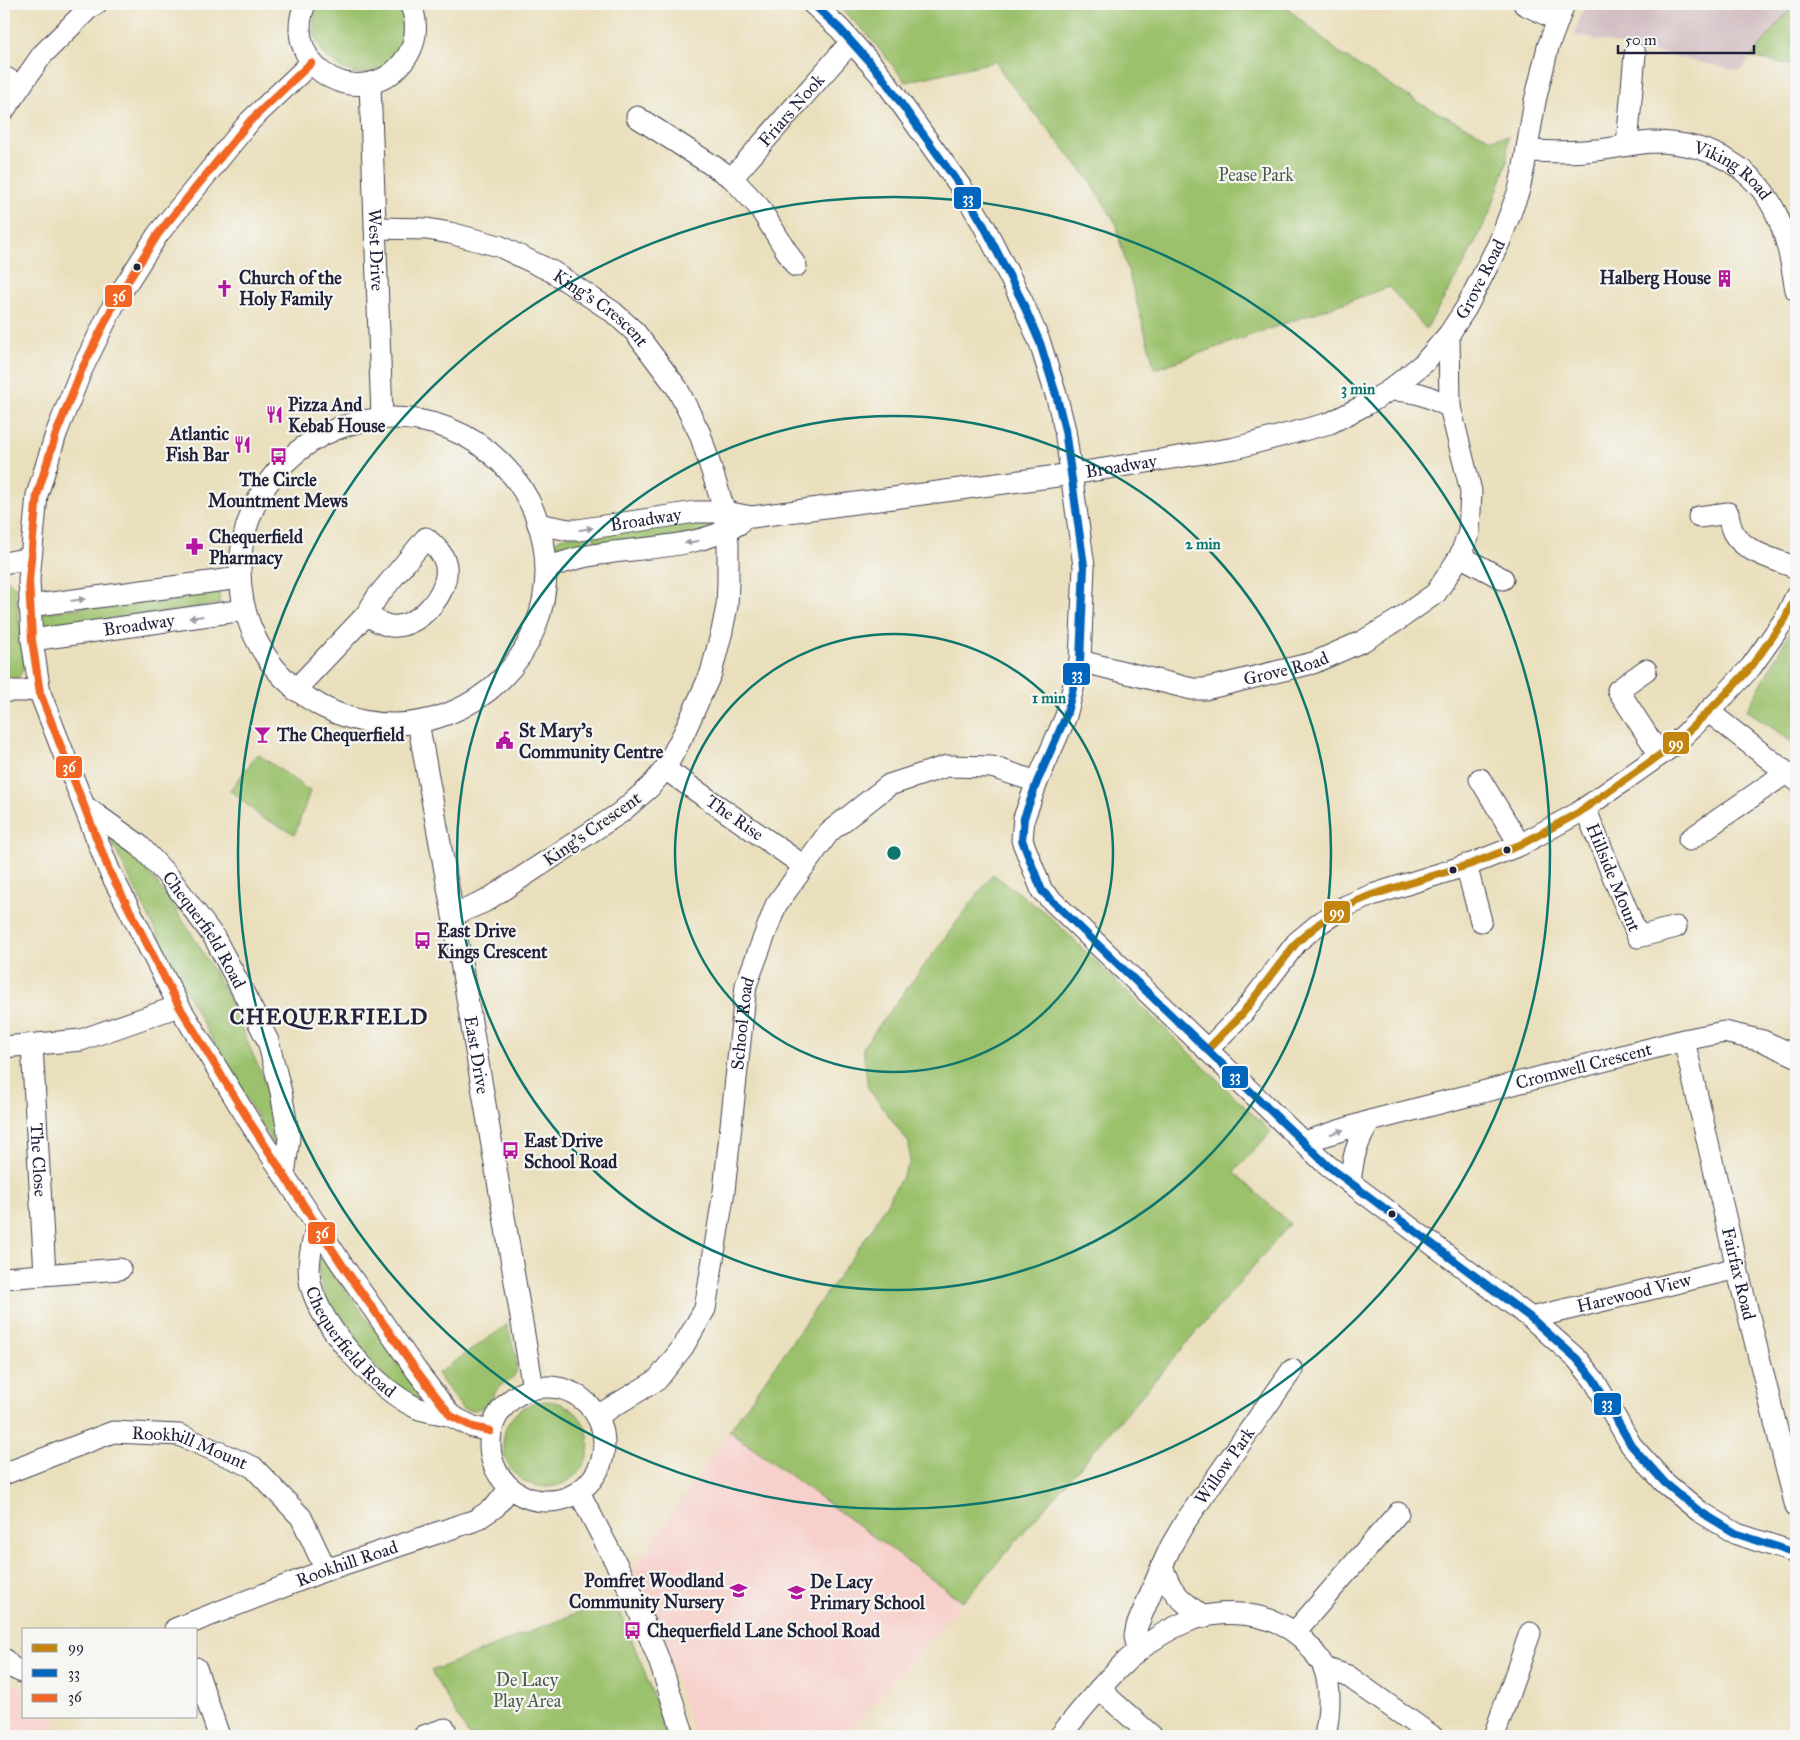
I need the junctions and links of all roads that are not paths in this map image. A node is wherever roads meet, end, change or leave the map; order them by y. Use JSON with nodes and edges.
{"nodes":[{"id":1,"x":96,"y":4,"type":"edge"},
{"id":2,"x":304,"y":4,"type":"edge"},
{"id":3,"x":410,"y":4,"type":"edge"},
{"id":4,"x":813,"y":4,"type":"edge"},
{"id":5,"x":1524,"y":4,"type":"edge"},
{"id":6,"x":1560,"y":12,"type":"edge"},
{"id":7,"x":851,"y":42,"type":"junction"},
{"id":8,"x":1634,"y":54,"type":"dead end"},
{"id":9,"x":311,"y":63,"type":"junction"},
{"id":10,"x":12,"y":82,"type":"edge"},
{"id":11,"x":370,"y":84,"type":"junction"},
{"id":12,"x":4,"y":110,"type":"edge"},
{"id":13,"x":637,"y":117,"type":"dead end"},
{"id":14,"x":1627,"y":145,"type":"junction"},
{"id":15,"x":1527,"y":151,"type":"junction"},
{"id":16,"x":732,"y":178,"type":"junction"},
{"id":17,"x":375,"y":228,"type":"junction"},
{"id":18,"x":796,"y":266,"type":"dead end"},
{"id":19,"x":1796,"y":290,"type":"edge"},
{"id":20,"x":1449,"y":334,"type":"junction"},
{"id":21,"x":1390,"y":390,"type":"junction"},
{"id":22,"x":1450,"y":407,"type":"junction"},
{"id":23,"x":382,"y":418,"type":"junction"},
{"id":24,"x":1072,"y":474,"type":"junction"},
{"id":25,"x":1699,"y":517,"type":"dead end"},
{"id":26,"x":726,"y":522,"type":"junction"},
{"id":27,"x":538,"y":524,"type":"junction"},
{"id":28,"x":1460,"y":556,"type":"junction"},
{"id":29,"x":30,"y":558,"type":"junction"},
{"id":30,"x":4,"y":563,"type":"edge"},
{"id":31,"x":546,"y":568,"type":"junction"},
{"id":32,"x":1796,"y":568,"type":"edge"},
{"id":33,"x":240,"y":578,"type":"junction"},
{"id":34,"x":1503,"y":579,"type":"dead end"},
{"id":35,"x":1796,"y":596,"type":"edge"},
{"id":36,"x":30,"y":606,"type":"junction"},
{"id":37,"x":244,"y":610,"type":"junction"},
{"id":38,"x":366,"y":615,"type":"dead end"},
{"id":39,"x":32,"y":640,"type":"junction"},
{"id":40,"x":1080,"y":661,"type":"junction"},
{"id":41,"x":1646,"y":670,"type":"dead end"},
{"id":42,"x":39,"y":687,"type":"junction"},
{"id":43,"x":4,"y":690,"type":"edge"},
{"id":44,"x":295,"y":690,"type":"junction"},
{"id":45,"x":1708,"y":712,"type":"junction"},
{"id":46,"x":418,"y":722,"type":"junction"},
{"id":47,"x":1660,"y":755,"type":"junction"},
{"id":48,"x":665,"y":769,"type":"junction"},
{"id":49,"x":1791,"y":776,"type":"edge"},
{"id":50,"x":1480,"y":779,"type":"dead end"},
{"id":51,"x":1037,"y":782,"type":"junction"},
{"id":52,"x":84,"y":806,"type":"junction"},
{"id":53,"x":1585,"y":808,"type":"junction"},
{"id":54,"x":1689,"y":840,"type":"dead end"},
{"id":55,"x":1520,"y":845,"type":"junction"},
{"id":56,"x":1466,"y":865,"type":"junction"},
{"id":57,"x":804,"y":866,"type":"junction"},
{"id":58,"x":453,"y":915,"type":"junction"},
{"id":59,"x":1481,"y":921,"type":"dead end"},
{"id":60,"x":1676,"y":926,"type":"dead end"},
{"id":61,"x":179,"y":1006,"type":"junction"},
{"id":62,"x":1684,"y":1040,"type":"junction"},
{"id":63,"x":32,"y":1046,"type":"junction"},
{"id":64,"x":4,"y":1047,"type":"edge"},
{"id":65,"x":1207,"y":1050,"type":"junction"},
{"id":66,"x":1796,"y":1056,"type":"edge"},
{"id":67,"x":1370,"y":1121,"type":"junction"},
{"id":68,"x":1304,"y":1142,"type":"junction"},
{"id":69,"x":284,"y":1175,"type":"junction"},
{"id":70,"x":1350,"y":1183,"type":"junction"},
{"id":71,"x":317,"y":1225,"type":"junction"},
{"id":72,"x":1737,"y":1268,"type":"junction"},
{"id":73,"x":120,"y":1269,"type":"dead end"},
{"id":74,"x":45,"y":1274,"type":"junction"},
{"id":75,"x":4,"y":1278,"type":"edge"},
{"id":76,"x":1531,"y":1318,"type":"junction"},
{"id":77,"x":1292,"y":1370,"type":"dead end"},
{"id":78,"x":533,"y":1388,"type":"junction"},
{"id":79,"x":451,"y":1416,"type":"junction"},
{"id":80,"x":597,"y":1416,"type":"junction"},
{"id":81,"x":490,"y":1431,"type":"junction"},
{"id":82,"x":4,"y":1474,"type":"edge"},
{"id":83,"x":510,"y":1488,"type":"junction"},
{"id":84,"x":579,"y":1492,"type":"junction"},
{"id":85,"x":1796,"y":1507,"type":"edge"},
{"id":86,"x":1398,"y":1513,"type":"dead end"},
{"id":87,"x":1796,"y":1553,"type":"edge"},
{"id":88,"x":1162,"y":1566,"type":"junction"},
{"id":89,"x":326,"y":1570,"type":"junction"},
{"id":90,"x":1203,"y":1616,"type":"junction"},
{"id":91,"x":180,"y":1628,"type":"edge"},
{"id":92,"x":1295,"y":1632,"type":"junction"},
{"id":93,"x":1530,"y":1633,"type":"dead end"},
{"id":94,"x":1138,"y":1651,"type":"junction"},
{"id":95,"x":4,"y":1659,"type":"edge"},
{"id":96,"x":1324,"y":1668,"type":"junction"},
{"id":97,"x":22,"y":1672,"type":"edge"},
{"id":98,"x":198,"y":1674,"type":"edge"},
{"id":99,"x":1099,"y":1689,"type":"junction"},
{"id":100,"x":444,"y":1729,"type":"dead end"},
{"id":101,"x":219,"y":1736,"type":"edge"},
{"id":102,"x":424,"y":1736,"type":"edge"},
{"id":103,"x":684,"y":1736,"type":"edge"},
{"id":104,"x":1060,"y":1736,"type":"edge"},
{"id":105,"x":1152,"y":1736,"type":"edge"},
{"id":106,"x":1325,"y":1736,"type":"edge"},
{"id":107,"x":1432,"y":1736,"type":"edge"},
{"id":108,"x":1494,"y":1736,"type":"edge"}],
"edges":[{"from":1,"to":10,"type":"street"},
{"from":2,"to":9,"type":"street"},
{"from":3,"to":11,"type":"street"},
{"from":4,"to":7,"type":"street"},
{"from":5,"to":6,"type":"street"},
{"from":6,"to":15,"type":"street","name":"Grove Road"},
{"from":7,"to":16,"type":"street","name":"Friars Nook"},
{"from":7,"to":24,"type":"street"},
{"from":8,"to":14,"type":"street"},
{"from":9,"to":11,"type":"street"},
{"from":9,"to":29,"type":"street","name":"Chequerfield Road"},
{"from":10,"to":12,"type":"street"},
{"from":11,"to":17,"type":"street","name":"West Drive"},
{"from":13,"to":16,"type":"street"},
{"from":14,"to":15,"type":"street","name":"Viking Road"},
{"from":14,"to":19,"type":"street","name":"Viking Road"},
{"from":15,"to":20,"type":"street","name":"Grove Road"},
{"from":16,"to":18,"type":"street"},
{"from":17,"to":23,"type":"street","name":"West Drive"},
{"from":17,"to":26,"type":"street","name":"King's Crescent"},
{"from":20,"to":21,"type":"street","name":"Broadway"},
{"from":20,"to":22,"type":"street","name":"Grove Road"},
{"from":21,"to":22,"type":"street"},
{"from":21,"to":24,"type":"street","name":"Broadway"},
{"from":22,"to":28,"type":"street","name":"Grove Road"},
{"from":23,"to":27,"type":"street"},
{"from":23,"to":33,"type":"street"},
{"from":24,"to":26,"type":"street","name":"Broadway"},
{"from":24,"to":40,"type":"street"},
{"from":25,"to":32,"type":"street"},
{"from":27,"to":26,"type":"street","name":"Broadway","one_way":true},
{"from":26,"to":31,"type":"street","name":"Broadway","one_way":true},
{"from":26,"to":48,"type":"street","name":"King's Crescent"},
{"from":27,"to":31,"type":"street"},
{"from":28,"to":34,"type":"street"},
{"from":28,"to":40,"type":"street","name":"Grove Road"},
{"from":29,"to":30,"type":"street"},
{"from":29,"to":36,"type":"street","name":"Chequerfield Road"},
{"from":31,"to":46,"type":"street"},
{"from":36,"to":33,"type":"street","name":"Broadway","one_way":true},
{"from":33,"to":37,"type":"street"},
{"from":35,"to":45,"type":"street"},
{"from":36,"to":39,"type":"street","name":"Chequerfield Road"},
{"from":37,"to":39,"type":"street","name":"Broadway","one_way":true},
{"from":37,"to":44,"type":"street"},
{"from":38,"to":44,"type":"street"},
{"from":39,"to":42,"type":"street","name":"Chequerfield Road"},
{"from":40,"to":51,"type":"street"},
{"from":41,"to":47,"type":"street"},
{"from":42,"to":43,"type":"street"},
{"from":42,"to":52,"type":"street","name":"Chequerfield Road"},
{"from":44,"to":46,"type":"street"},
{"from":45,"to":47,"type":"street"},
{"from":45,"to":49,"type":"street"},
{"from":46,"to":58,"type":"street","name":"East Drive"},
{"from":47,"to":53,"type":"street"},
{"from":48,"to":57,"type":"street","name":"The Rise"},
{"from":48,"to":58,"type":"street","name":"King's Crescent"},
{"from":49,"to":54,"type":"street"},
{"from":50,"to":55,"type":"street"},
{"from":51,"to":57,"type":"street","name":"School Road"},
{"from":51,"to":65,"type":"street"},
{"from":52,"to":61,"type":"street","name":"Chequerfield Road"},
{"from":52,"to":69,"type":"street","name":"Chequerfield Road"},
{"from":53,"to":55,"type":"street"},
{"from":53,"to":60,"type":"street","name":"Hillside Mount"},
{"from":55,"to":56,"type":"street"},
{"from":56,"to":59,"type":"street"},
{"from":56,"to":65,"type":"street"},
{"from":57,"to":80,"type":"street","name":"School Road"},
{"from":58,"to":78,"type":"street","name":"East Drive"},
{"from":61,"to":63,"type":"street"},
{"from":61,"to":69,"type":"street","name":"Chequerfield Road"},
{"from":62,"to":66,"type":"street","name":"Cromwell Crescent"},
{"from":62,"to":67,"type":"street","name":"Cromwell Crescent"},
{"from":62,"to":72,"type":"street","name":"Fairfax Road"},
{"from":63,"to":64,"type":"street"},
{"from":63,"to":74,"type":"street","name":"The Close"},
{"from":65,"to":68,"type":"street"},
{"from":68,"to":67,"type":"street","name":"Cromwell Crescent","one_way":true},
{"from":67,"to":70,"type":"street"},
{"from":68,"to":70,"type":"street"},
{"from":69,"to":71,"type":"street","name":"Chequerfield Road"},
{"from":70,"to":76,"type":"street"},
{"from":71,"to":79,"type":"street","name":"Chequerfield Road"},
{"from":71,"to":79,"type":"street","name":"Chequerfield Road"},
{"from":72,"to":76,"type":"street","name":"Harewood View"},
{"from":72,"to":85,"type":"street","name":"Fairfax Road"},
{"from":73,"to":74,"type":"street"},
{"from":74,"to":75,"type":"street"},
{"from":76,"to":87,"type":"street"},
{"from":77,"to":88,"type":"street","name":"Willow Park"},
{"from":78,"to":80,"type":"street"},
{"from":78,"to":81,"type":"street"},
{"from":79,"to":81,"type":"street","name":"Chequerfield Road"},
{"from":80,"to":84,"type":"street"},
{"from":81,"to":83,"type":"street"},
{"from":82,"to":89,"type":"street","name":"Rookhill Mount"},
{"from":83,"to":84,"type":"street"},
{"from":83,"to":89,"type":"street","name":"Rookhill Road"},
{"from":84,"to":103,"type":"street"},
{"from":86,"to":92,"type":"street"},
{"from":88,"to":90,"type":"street"},
{"from":88,"to":94,"type":"street","name":"Willow Park"},
{"from":89,"to":91,"type":"street","name":"Rookhill Road"},
{"from":90,"to":92,"type":"street"},
{"from":90,"to":94,"type":"street"},
{"from":92,"to":96,"type":"street"},
{"from":93,"to":108,"type":"street"},
{"from":94,"to":99,"type":"street"},
{"from":95,"to":97,"type":"street"},
{"from":96,"to":106,"type":"street"},
{"from":96,"to":107,"type":"street"},
{"from":98,"to":101,"type":"street"},
{"from":99,"to":104,"type":"street"},
{"from":99,"to":105,"type":"street"},
{"from":100,"to":102,"type":"street"}]}
